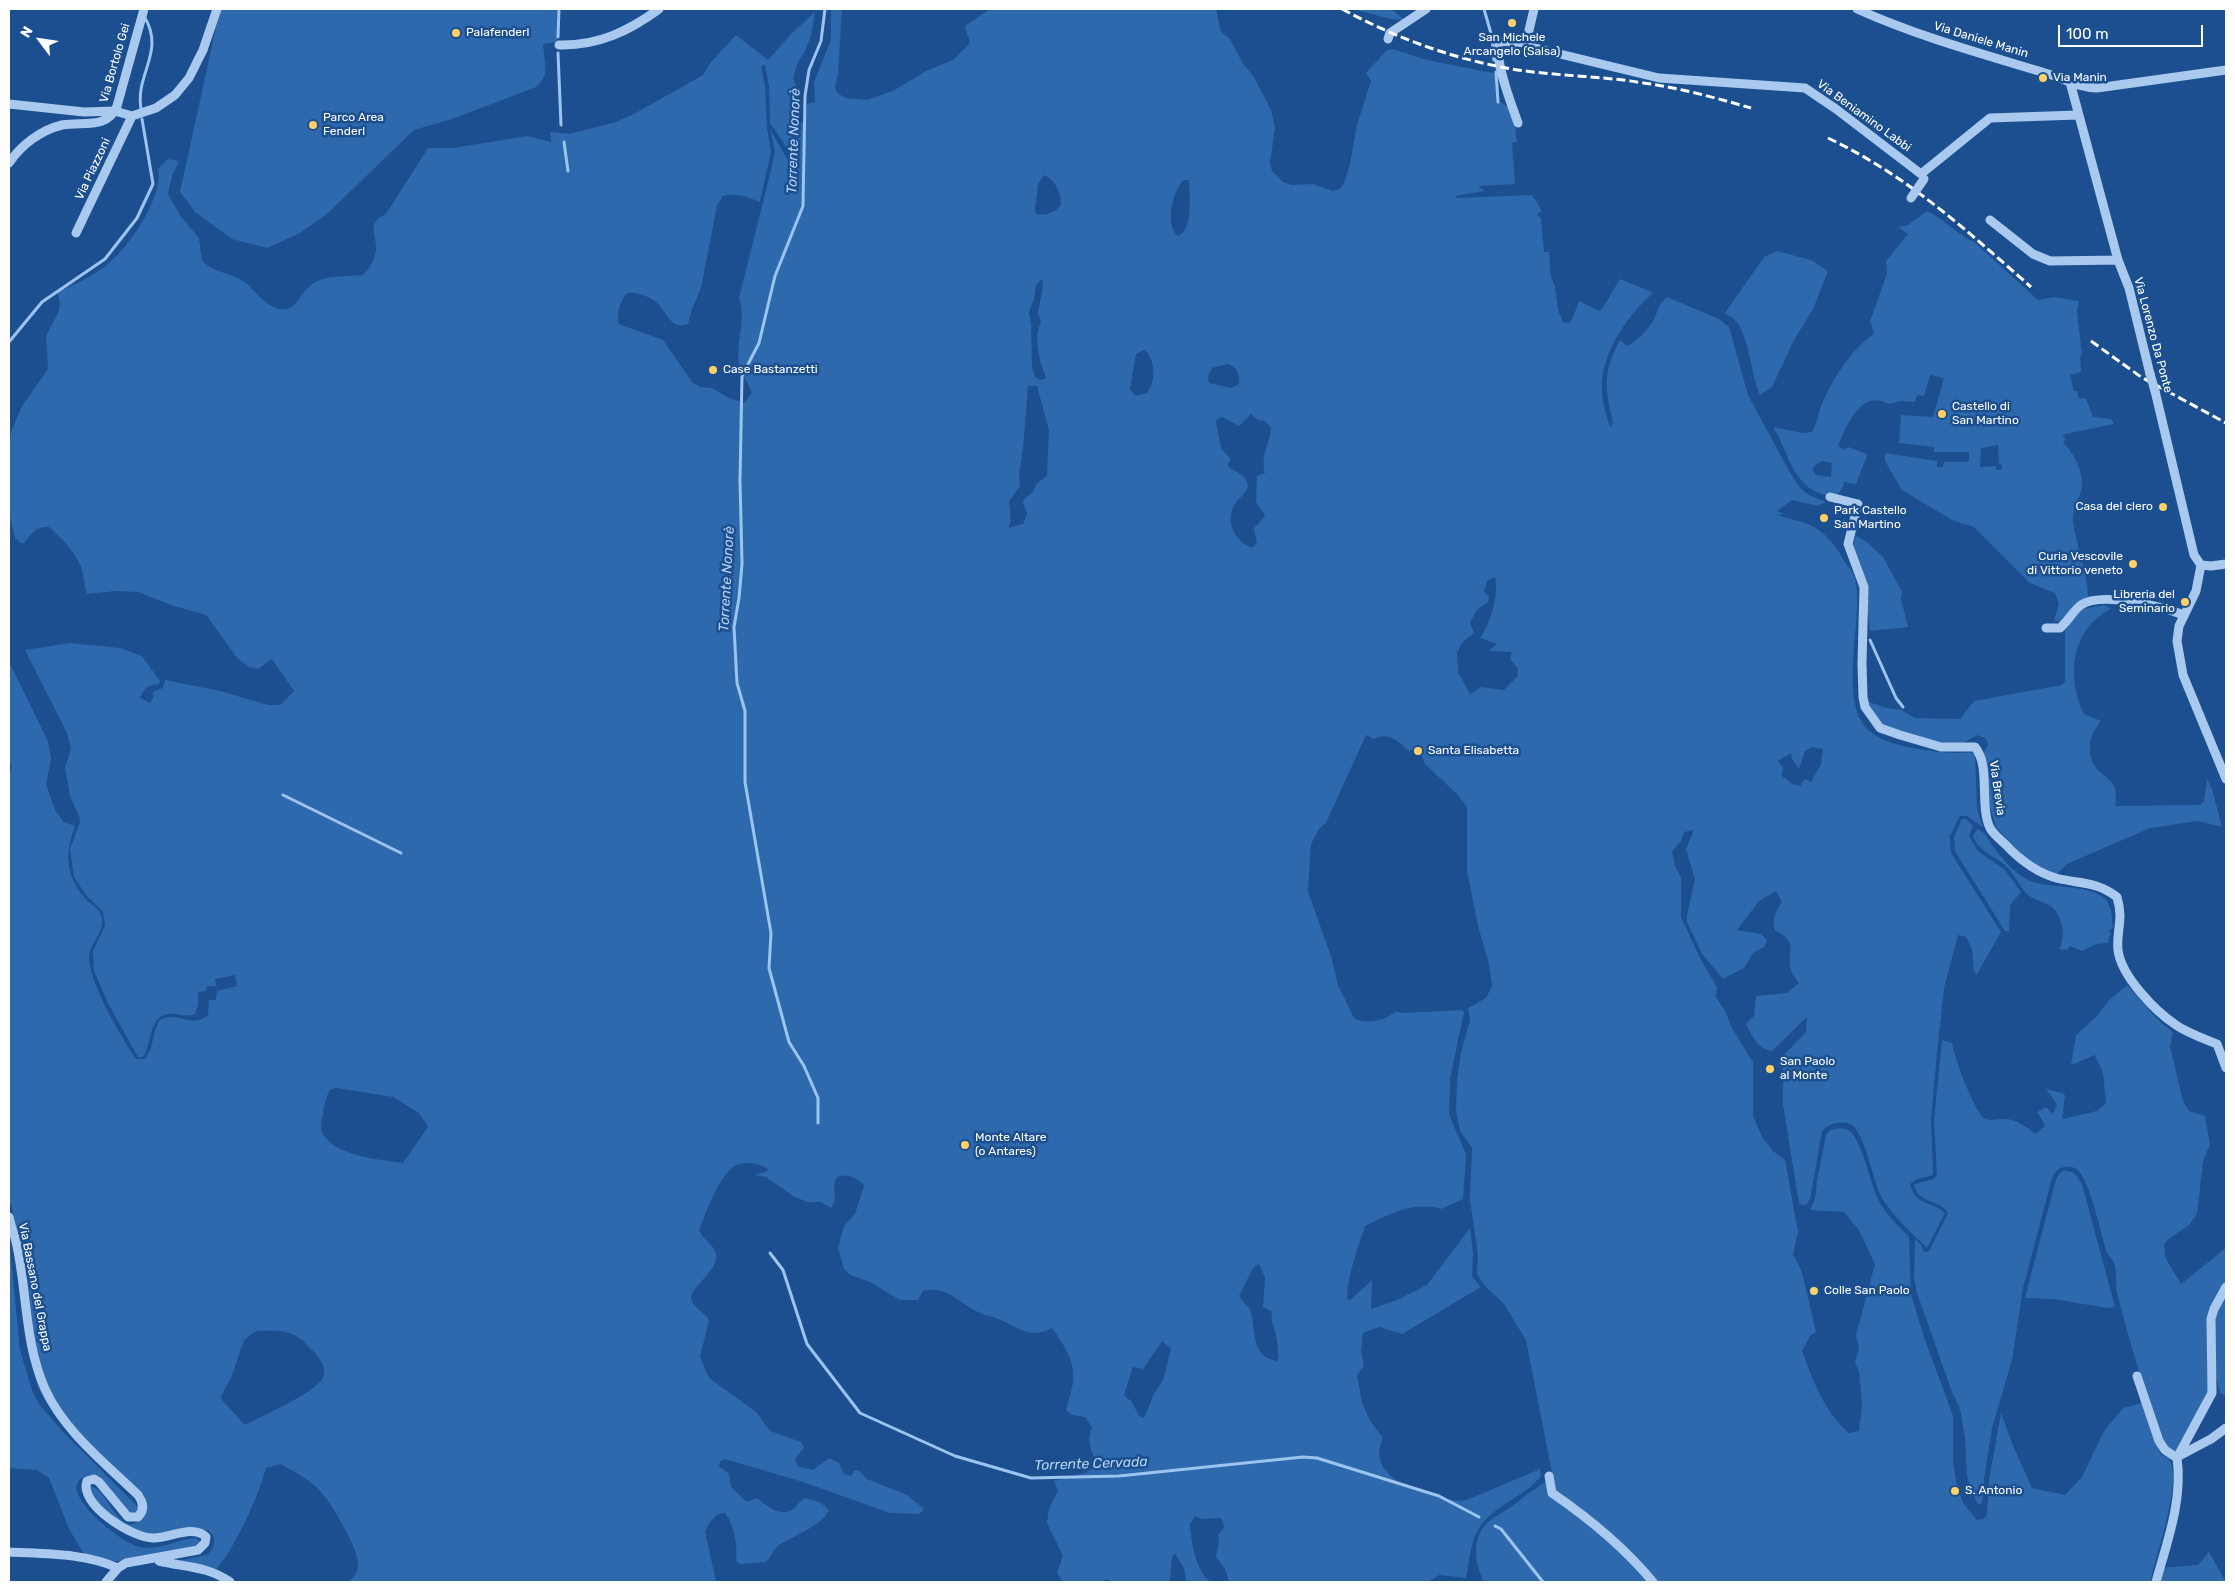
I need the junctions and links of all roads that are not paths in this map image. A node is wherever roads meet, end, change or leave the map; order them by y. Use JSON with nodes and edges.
{"nodes":[{"id":1,"x":144,"y":9,"type":"edge"},
{"id":2,"x":217,"y":9,"type":"edge"},
{"id":3,"x":659,"y":9,"type":"edge"},
{"id":4,"x":1426,"y":9,"type":"edge"},
{"id":5,"x":1534,"y":9,"type":"edge"},
{"id":6,"x":1857,"y":9,"type":"edge"},
{"id":7,"x":1388,"y":39,"type":"dead end"},
{"id":8,"x":1526,"y":43,"type":"junction"},
{"id":9,"x":559,"y":45,"type":"dead end"},
{"id":10,"x":2226,"y":70,"type":"edge"},
{"id":11,"x":2070,"y":82,"type":"junction"},
{"id":12,"x":9,"y":104,"type":"edge"},
{"id":13,"x":115,"y":111,"type":"junction"},
{"id":14,"x":2078,"y":115,"type":"junction"},
{"id":15,"x":132,"y":116,"type":"junction"},
{"id":16,"x":1518,"y":123,"type":"dead end"},
{"id":17,"x":1944,"y":156,"type":"junction"},
{"id":18,"x":9,"y":163,"type":"edge"},
{"id":19,"x":1909,"y":200,"type":"dead end"},
{"id":20,"x":1990,"y":220,"type":"dead end"},
{"id":21,"x":76,"y":233,"type":"dead end"},
{"id":22,"x":2118,"y":260,"type":"junction"},
{"id":23,"x":1830,"y":498,"type":"dead end"},
{"id":24,"x":2226,"y":564,"type":"edge"},
{"id":25,"x":2201,"y":565,"type":"junction"},
{"id":26,"x":2184,"y":616,"type":"junction"},
{"id":27,"x":2046,"y":628,"type":"dead end"},
{"id":28,"x":2226,"y":779,"type":"edge"},
{"id":29,"x":2226,"y":1068,"type":"edge"},
{"id":30,"x":9,"y":1217,"type":"edge"},
{"id":31,"x":2226,"y":1287,"type":"edge"},
{"id":32,"x":2137,"y":1376,"type":"dead end"},
{"id":33,"x":2226,"y":1428,"type":"edge"},
{"id":34,"x":2177,"y":1458,"type":"junction"},
{"id":35,"x":1549,"y":1476,"type":"dead end"},
{"id":36,"x":9,"y":1552,"type":"edge"},
{"id":37,"x":154,"y":1560,"type":"junction"},
{"id":38,"x":118,"y":1568,"type":"junction"},
{"id":39,"x":106,"y":1582,"type":"edge"},
{"id":40,"x":230,"y":1582,"type":"edge"},
{"id":41,"x":1653,"y":1582,"type":"edge"},
{"id":42,"x":2156,"y":1582,"type":"edge"}],
"edges":[{"from":1,"to":13,"type":"street","name":"Via Bortolo Gei"},
{"from":2,"to":15,"type":"street"},
{"from":3,"to":9,"type":"street"},
{"from":4,"to":7,"type":"street"},
{"from":5,"to":8,"type":"street"},
{"from":6,"to":11,"type":"street","name":"Via Daniele Manin"},
{"from":8,"to":16,"type":"street"},
{"from":8,"to":17,"type":"street","name":"Via Beniamino Labbi"},
{"from":10,"to":11,"type":"street","name":"Via Daniele Manin"},
{"from":11,"to":14,"type":"street","name":"Via Lorenzo Da Ponte"},
{"from":12,"to":13,"type":"street"},
{"from":13,"to":15,"type":"street"},
{"from":13,"to":18,"type":"street","name":"Via Bortolo Gei"},
{"from":14,"to":17,"type":"street","name":"Via Beniamino Labbi"},
{"from":14,"to":22,"type":"street","name":"Via Lorenzo Da Ponte"},
{"from":15,"to":21,"type":"street","name":"Via Piazzoni"},
{"from":17,"to":19,"type":"street","bridge":true},
{"from":20,"to":22,"type":"street"},
{"from":22,"to":25,"type":"street","name":"Via Lorenzo Da Ponte","bridge":true},
{"from":23,"to":29,"type":"street","name":"Via Brevia"},
{"from":24,"to":25,"type":"street"},
{"from":25,"to":26,"type":"street"},
{"from":26,"to":27,"type":"street"},
{"from":26,"to":28,"type":"street"},
{"from":30,"to":37,"type":"street","name":"Via Bassano del Grappa"},
{"from":31,"to":34,"type":"street"},
{"from":32,"to":34,"type":"street"},
{"from":33,"to":34,"type":"street"},
{"from":34,"to":42,"type":"street"},
{"from":35,"to":41,"type":"street"},
{"from":36,"to":38,"type":"street"},
{"from":37,"to":38,"type":"street"},
{"from":37,"to":40,"type":"street"},
{"from":38,"to":39,"type":"street"}]}
